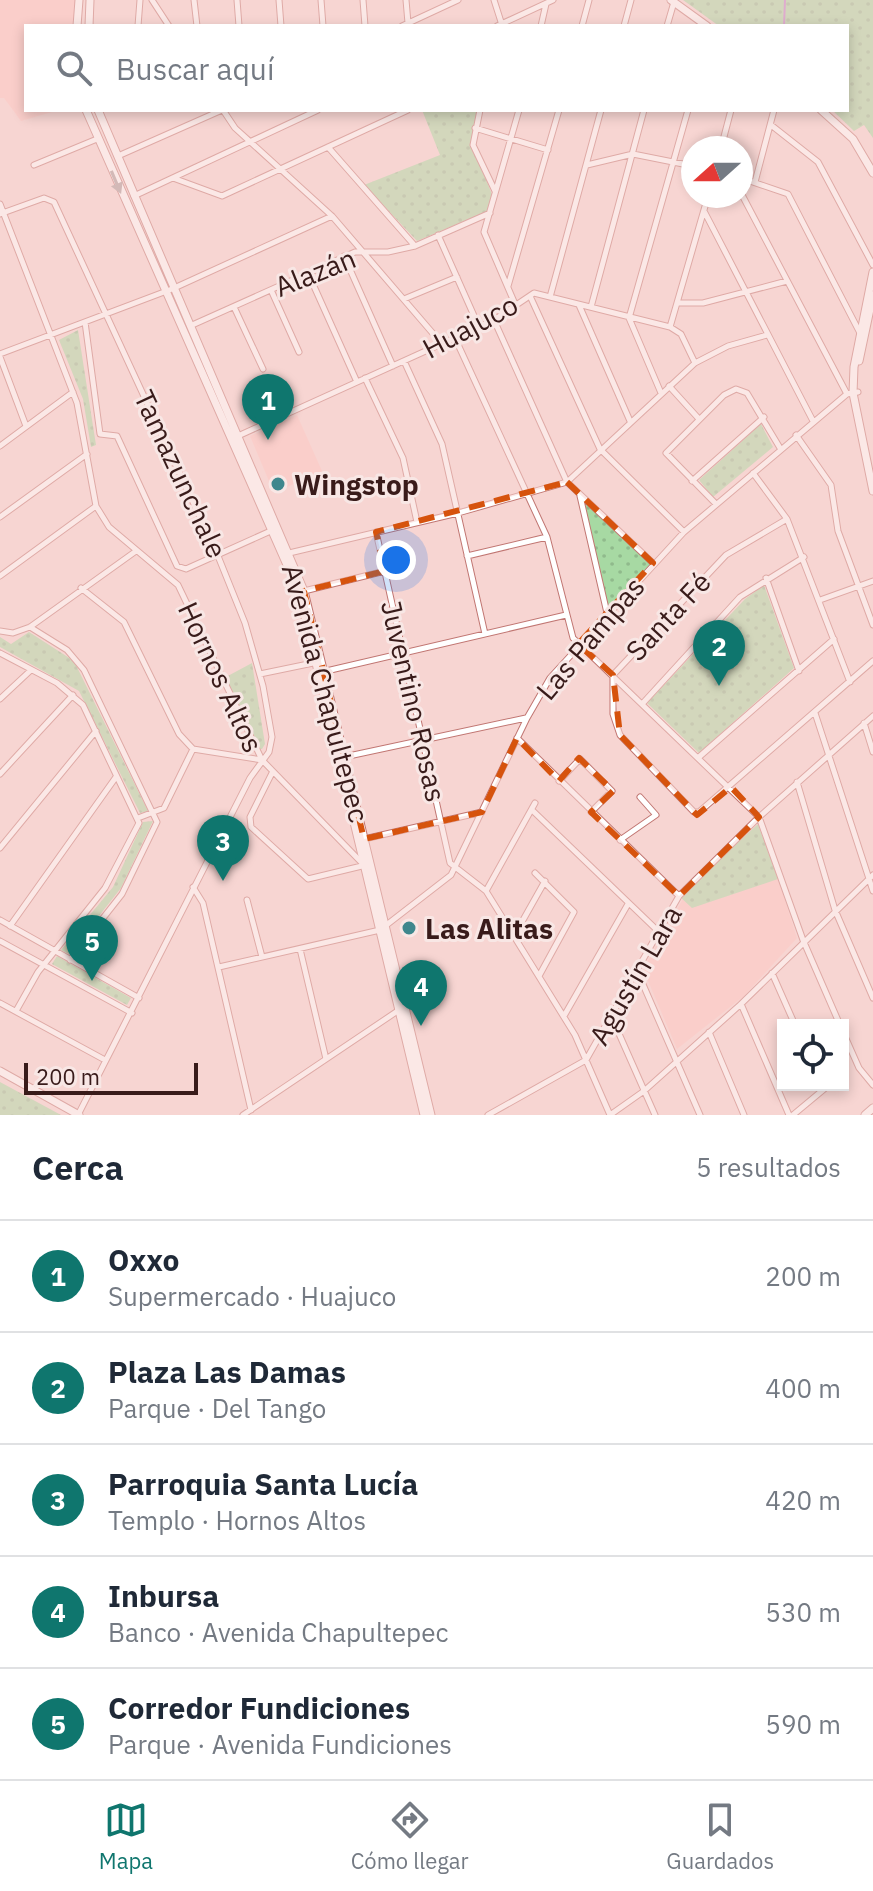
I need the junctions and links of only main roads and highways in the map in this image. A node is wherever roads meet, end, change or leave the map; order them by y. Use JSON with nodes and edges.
{"nodes":[{"id":1,"x":79,"y":0,"type":"edge"},
{"id":2,"x":90,"y":0,"type":"edge"},
{"id":3,"x":672,"y":1,"type":"edge"},
{"id":4,"x":77,"y":24,"type":"edge"},
{"id":5,"x":89,"y":24,"type":"edge"},
{"id":6,"x":704,"y":24,"type":"edge"},
{"id":7,"x":87,"y":112,"type":"edge"},
{"id":8,"x":99,"y":112,"type":"edge"},
{"id":9,"x":823,"y":112,"type":"edge"},
{"id":10,"x":103,"y":125,"type":"junction"},
{"id":11,"x":96,"y":135,"type":"junction"},
{"id":12,"x":117,"y":156,"type":"junction"},
{"id":13,"x":873,"y":173,"type":"edge"},
{"id":14,"x":873,"y":272,"type":"edge"},
{"id":15,"x":169,"y":291,"type":"junction"},
{"id":16,"x":873,"y":295,"type":"edge"},
{"id":17,"x":862,"y":334,"type":"junction"},
{"id":18,"x":853,"y":393,"type":"junction"},
{"id":19,"x":873,"y":469,"type":"edge"},
{"id":20,"x":873,"y":491,"type":"edge"},
{"id":21,"x":403,"y":1008,"type":"junction"},
{"id":22,"x":405,"y":1034,"type":"junction"},
{"id":23,"x":418,"y":1054,"type":"junction"},
{"id":24,"x":0,"y":1071,"type":"edge"},
{"id":25,"x":873,"y":1108,"type":"edge"},
{"id":26,"x":78,"y":1115,"type":"edge"},
{"id":27,"x":424,"y":1115,"type":"edge"},
{"id":28,"x":431,"y":1115,"type":"edge"},
{"id":29,"x":865,"y":1115,"type":"edge"}],
"edges":[{"from":1,"to":4,"type":"main road"},
{"from":2,"to":5,"type":"main road"},
{"from":3,"to":6,"type":"main road"},
{"from":7,"to":11,"type":"main road"},
{"from":8,"to":10,"type":"main road"},
{"from":9,"to":13,"type":"main road"},
{"from":10,"to":11,"type":"main road"},
{"from":10,"to":12,"type":"main road"},
{"from":11,"to":12,"type":"main road"},
{"from":11,"to":15,"type":"main road","one_way":true},
{"from":12,"to":15,"type":"main road"},
{"from":14,"to":17,"type":"main road"},
{"from":15,"to":21,"type":"main road","name":"Avenida Chapultepec"},
{"from":16,"to":17,"type":"main road"},
{"from":17,"to":18,"type":"main road"},
{"from":18,"to":19,"type":"main road"},
{"from":18,"to":20,"type":"main road"},
{"from":21,"to":22,"type":"main road"},
{"from":21,"to":23,"type":"main road","name":"Avenida Chapultepec"},
{"from":22,"to":23,"type":"main road"},
{"from":22,"to":27,"type":"main road"},
{"from":23,"to":28,"type":"main road","name":"Avenida Chapultepec"},
{"from":24,"to":26,"type":"main road"},
{"from":25,"to":29,"type":"main road"}]}
